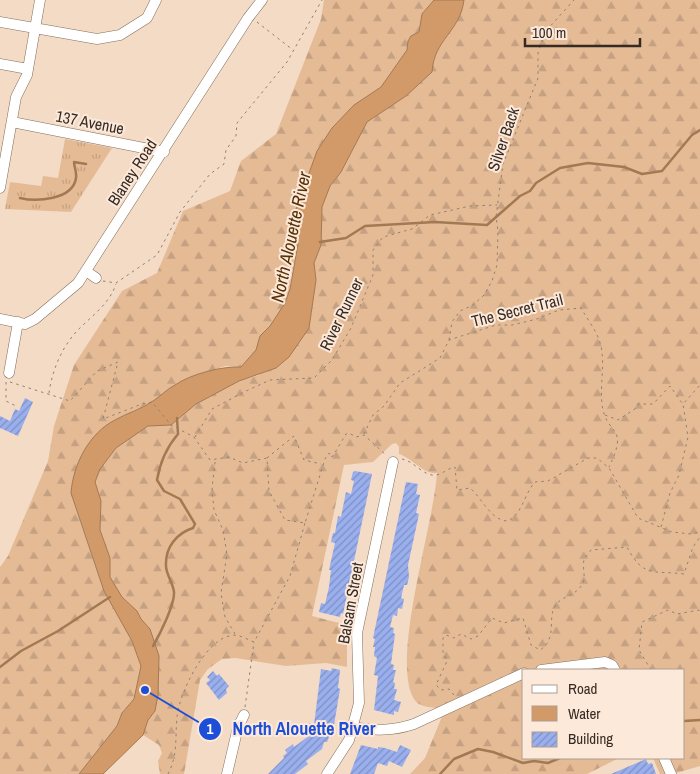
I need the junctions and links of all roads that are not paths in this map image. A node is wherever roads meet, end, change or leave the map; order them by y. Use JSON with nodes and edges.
{"nodes":[{"id":1,"x":40,"y":0,"type":"edge"},
{"id":2,"x":156,"y":0,"type":"edge"},
{"id":3,"x":262,"y":0,"type":"edge"},
{"id":4,"x":0,"y":22,"type":"edge"},
{"id":5,"x":35,"y":29,"type":"junction"},
{"id":6,"x":0,"y":64,"type":"edge"},
{"id":7,"x":28,"y":69,"type":"junction"},
{"id":8,"x":12,"y":122,"type":"junction"},
{"id":9,"x":164,"y":152,"type":"junction"},
{"id":10,"x":0,"y":188,"type":"edge"},
{"id":11,"x":86,"y":271,"type":"junction"},
{"id":12,"x":96,"y":278,"type":"road end"},
{"id":13,"x":0,"y":319,"type":"edge"},
{"id":14,"x":18,"y":322,"type":"junction"},
{"id":15,"x":5,"y":378,"type":"edge"},
{"id":16,"x":395,"y":459,"type":"road end"},
{"id":17,"x":549,"y":669,"type":"edge"},
{"id":18,"x":614,"y":669,"type":"edge"},
{"id":19,"x":522,"y":674,"type":"edge"},
{"id":20,"x":244,"y":715,"type":"road end"},
{"id":21,"x":353,"y":726,"type":"junction"},
{"id":22,"x":664,"y":759,"type":"edge"},
{"id":23,"x":227,"y":774,"type":"edge"},
{"id":24,"x":326,"y":774,"type":"edge"},
{"id":25,"x":671,"y":774,"type":"edge"}],
"edges":[{"from":1,"to":5,"type":"street"},
{"from":2,"to":5,"type":"street"},
{"from":3,"to":9,"type":"street","name":"Blaney Road"},
{"from":4,"to":5,"type":"street"},
{"from":5,"to":7,"type":"street"},
{"from":6,"to":7,"type":"street"},
{"from":7,"to":8,"type":"street"},
{"from":8,"to":9,"type":"street","name":"137 Avenue"},
{"from":8,"to":10,"type":"street"},
{"from":9,"to":11,"type":"street","name":"Blaney Road"},
{"from":11,"to":12,"type":"street"},
{"from":11,"to":14,"type":"street","name":"Blaney Road"},
{"from":13,"to":14,"type":"street","name":"Blaney Road"},
{"from":14,"to":15,"type":"street"},
{"from":16,"to":21,"type":"street","name":"Balsam Street"},
{"from":17,"to":18,"type":"street"},
{"from":19,"to":21,"type":"street"},
{"from":20,"to":23,"type":"street"},
{"from":21,"to":24,"type":"street","name":"Balsam Street"},
{"from":22,"to":25,"type":"street"}]}
